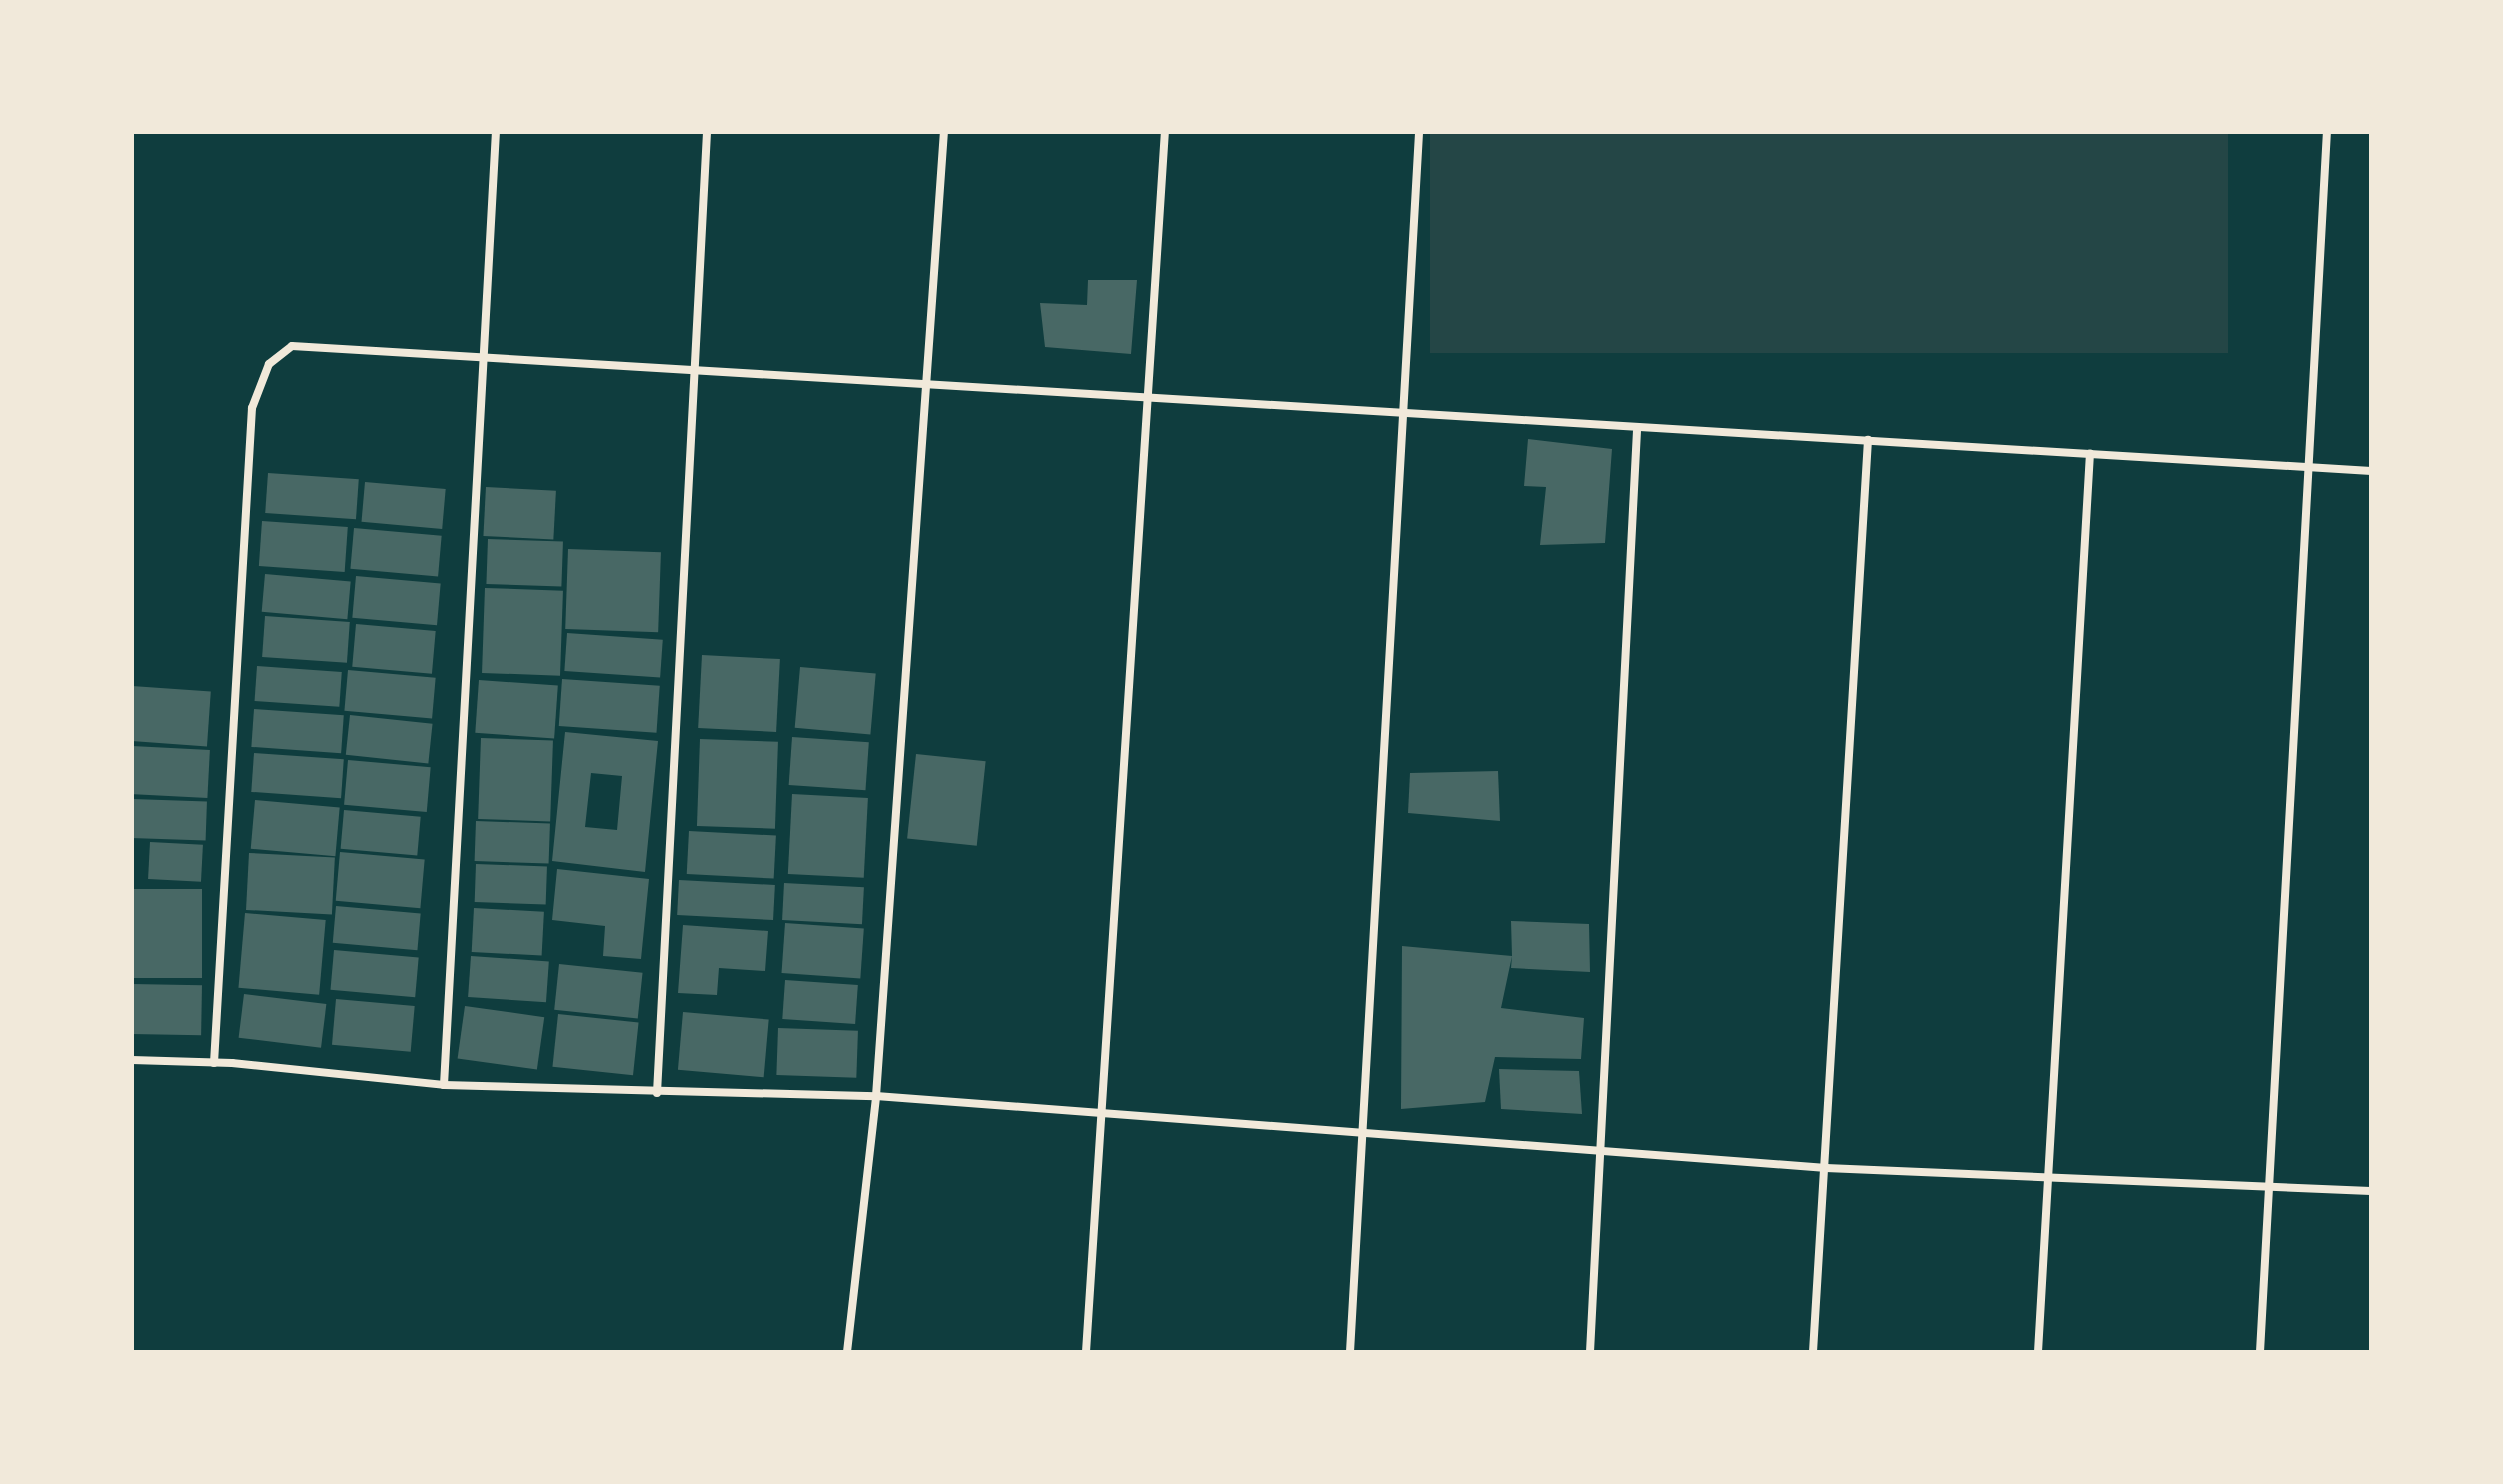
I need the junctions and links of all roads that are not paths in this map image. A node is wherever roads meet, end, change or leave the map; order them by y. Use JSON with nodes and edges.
{"nodes":[{"id":1,"x":496,"y":132,"type":"edge"},
{"id":2,"x":707,"y":132,"type":"edge"},
{"id":3,"x":944,"y":132,"type":"edge"},
{"id":4,"x":1165,"y":132,"type":"edge"},
{"id":5,"x":1419,"y":132,"type":"edge"},
{"id":6,"x":2327,"y":132,"type":"edge"},
{"id":7,"x":482,"y":360,"type":"junction"},
{"id":8,"x":697,"y":368,"type":"junction"},
{"id":9,"x":932,"y":381,"type":"junction"},
{"id":10,"x":1152,"y":400,"type":"junction"},
{"id":11,"x":1400,"y":413,"type":"junction"},
{"id":12,"x":1637,"y":431,"type":"junction"},
{"id":13,"x":1868,"y":440,"type":"junction"},
{"id":14,"x":2090,"y":454,"type":"junction"},
{"id":15,"x":2312,"y":466,"type":"junction"},
{"id":16,"x":2371,"y":471,"type":"edge"},
{"id":17,"x":132,"y":1060,"type":"edge"},
{"id":18,"x":214,"y":1063,"type":"junction"},
{"id":19,"x":444,"y":1085,"type":"junction"},
{"id":20,"x":657,"y":1093,"type":"junction"},
{"id":21,"x":876,"y":1096,"type":"junction"},
{"id":22,"x":1102,"y":1111,"type":"junction"},
{"id":23,"x":1366,"y":1137,"type":"junction"},
{"id":24,"x":1604,"y":1148,"type":"junction"},
{"id":25,"x":1826,"y":1168,"type":"junction"},
{"id":26,"x":2051,"y":1174,"type":"junction"},
{"id":27,"x":2270,"y":1181,"type":"junction"},
{"id":28,"x":2371,"y":1191,"type":"edge"},
{"id":29,"x":847,"y":1352,"type":"edge"},
{"id":30,"x":1086,"y":1352,"type":"edge"},
{"id":31,"x":1350,"y":1352,"type":"edge"},
{"id":32,"x":1590,"y":1352,"type":"edge"},
{"id":33,"x":1813,"y":1352,"type":"edge"},
{"id":34,"x":2038,"y":1352,"type":"edge"},
{"id":35,"x":2260,"y":1352,"type":"edge"}],
"edges":[{"from":1,"to":7,"type":"street"},
{"from":2,"to":8,"type":"street"},
{"from":3,"to":9,"type":"street"},
{"from":4,"to":10,"type":"street"},
{"from":5,"to":11,"type":"street"},
{"from":6,"to":15,"type":"street"},
{"from":7,"to":8,"type":"street"},
{"from":7,"to":18,"type":"street"},
{"from":7,"to":19,"type":"street"},
{"from":8,"to":9,"type":"street"},
{"from":8,"to":20,"type":"street"},
{"from":9,"to":10,"type":"street"},
{"from":9,"to":21,"type":"street"},
{"from":10,"to":11,"type":"street"},
{"from":10,"to":22,"type":"street"},
{"from":11,"to":12,"type":"street"},
{"from":11,"to":23,"type":"street"},
{"from":12,"to":13,"type":"street"},
{"from":12,"to":24,"type":"street"},
{"from":13,"to":14,"type":"street"},
{"from":13,"to":25,"type":"street"},
{"from":14,"to":15,"type":"street"},
{"from":14,"to":26,"type":"street"},
{"from":15,"to":16,"type":"street"},
{"from":15,"to":27,"type":"street"},
{"from":17,"to":18,"type":"street"},
{"from":18,"to":19,"type":"street"},
{"from":19,"to":20,"type":"street"},
{"from":20,"to":21,"type":"street"},
{"from":21,"to":22,"type":"street"},
{"from":21,"to":29,"type":"street"},
{"from":22,"to":23,"type":"street"},
{"from":22,"to":30,"type":"street"},
{"from":23,"to":24,"type":"street"},
{"from":23,"to":31,"type":"street"},
{"from":24,"to":25,"type":"street"},
{"from":24,"to":32,"type":"street"},
{"from":25,"to":26,"type":"street"},
{"from":25,"to":33,"type":"street"},
{"from":26,"to":27,"type":"street"},
{"from":26,"to":34,"type":"street"},
{"from":27,"to":28,"type":"street"},
{"from":27,"to":35,"type":"street"}]}
